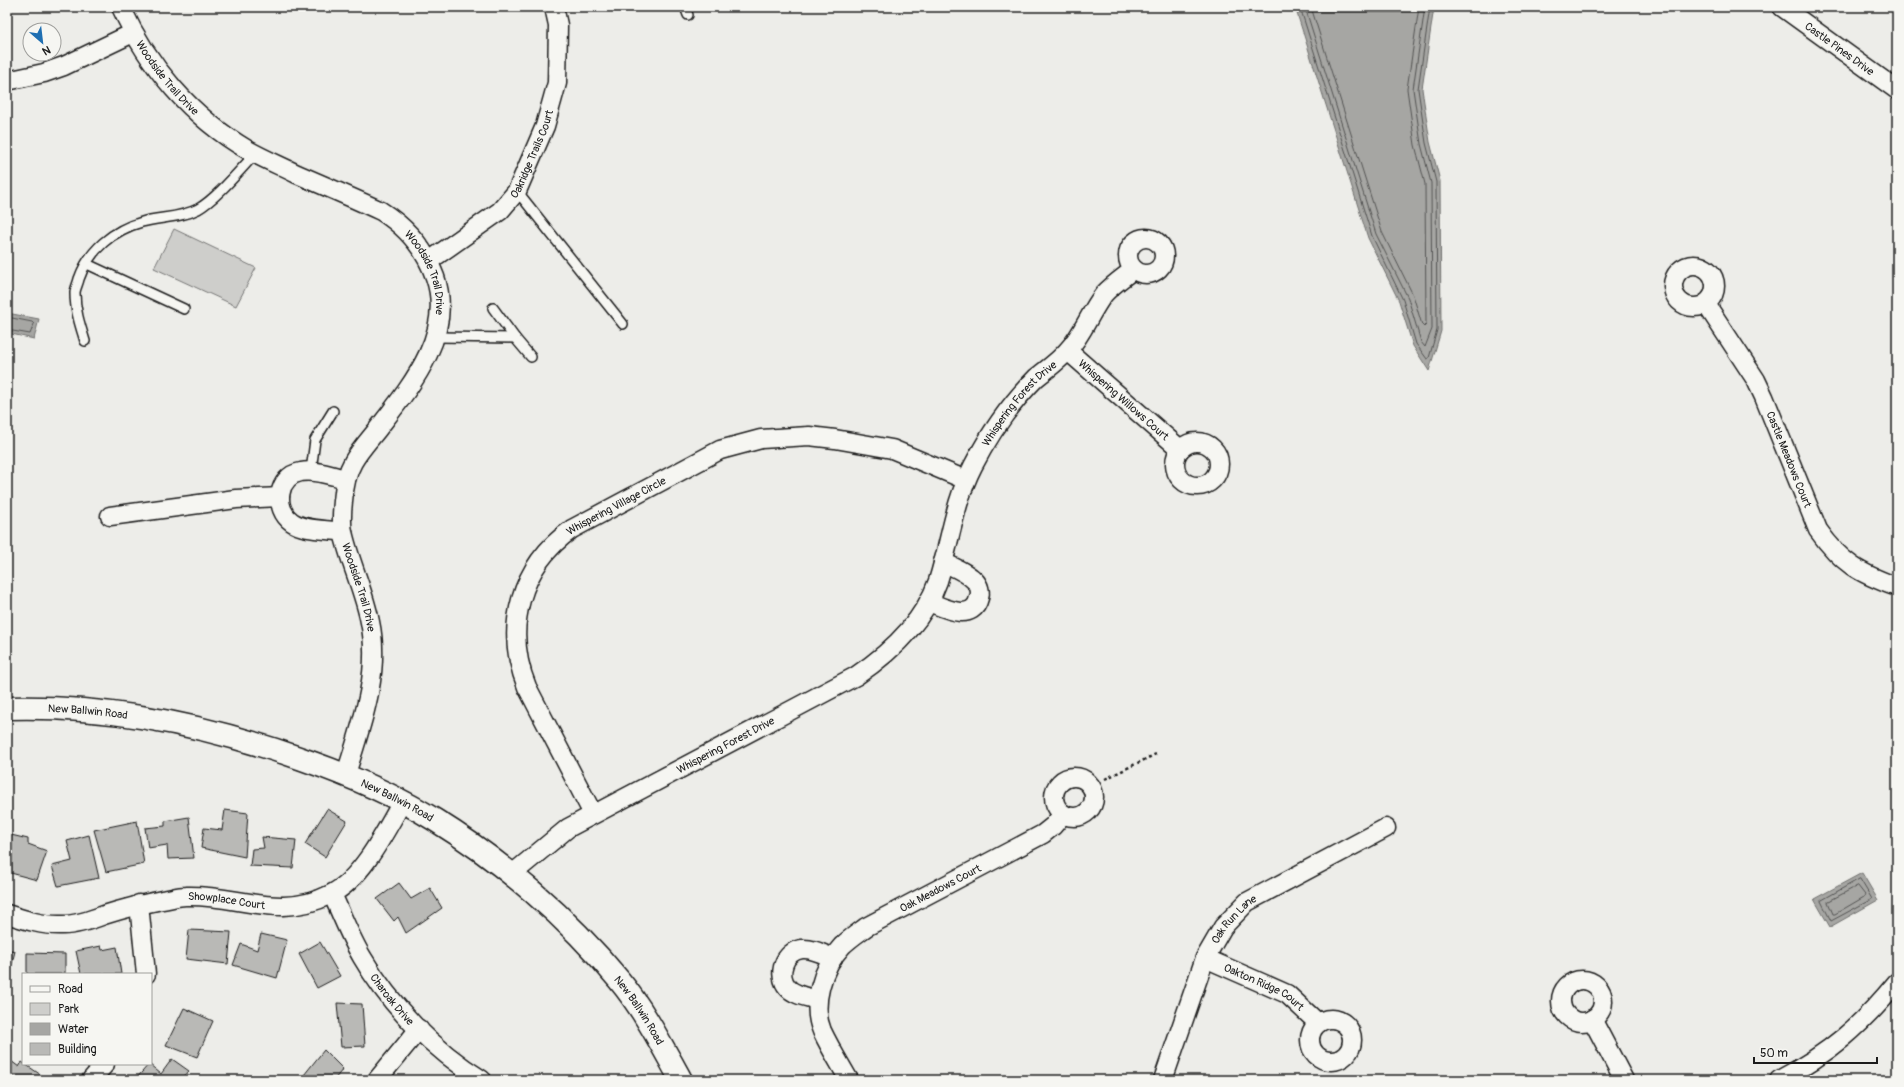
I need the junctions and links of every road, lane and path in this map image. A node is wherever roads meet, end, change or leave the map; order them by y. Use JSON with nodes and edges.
{"nodes":[{"id":1,"x":121,"y":7,"type":"edge"},
{"id":2,"x":554,"y":7,"type":"edge"},
{"id":3,"x":1782,"y":7,"type":"edge"},
{"id":4,"x":133,"y":33,"type":"junction"},
{"id":5,"x":7,"y":81,"type":"edge"},
{"id":6,"x":1897,"y":90,"type":"edge"},
{"id":7,"x":255,"y":154,"type":"junction"},
{"id":8,"x":517,"y":191,"type":"junction"},
{"id":9,"x":429,"y":261,"type":"junction"},
{"id":10,"x":87,"y":264,"type":"junction"},
{"id":11,"x":1134,"y":269,"type":"dead end"},
{"id":12,"x":1706,"y":304,"type":"dead end"},
{"id":13,"x":493,"y":308,"type":"dead end"},
{"id":14,"x":184,"y":309,"type":"dead end"},
{"id":15,"x":624,"y":324,"type":"dead end"},
{"id":16,"x":437,"y":337,"type":"junction"},
{"id":17,"x":514,"y":338,"type":"junction"},
{"id":18,"x":85,"y":341,"type":"dead end"},
{"id":19,"x":1068,"y":351,"type":"junction"},
{"id":20,"x":531,"y":357,"type":"dead end"},
{"id":21,"x":333,"y":411,"type":"dead end"},
{"id":22,"x":1180,"y":449,"type":"dead end"},
{"id":23,"x":311,"y":471,"type":"junction"},
{"id":24,"x":346,"y":480,"type":"junction"},
{"id":25,"x":966,"y":480,"type":"junction"},
{"id":26,"x":280,"y":497,"type":"junction"},
{"id":27,"x":110,"y":516,"type":"dead end"},
{"id":28,"x":343,"y":532,"type":"junction"},
{"id":29,"x":943,"y":562,"type":"junction"},
{"id":30,"x":1897,"y":587,"type":"edge"},
{"id":31,"x":929,"y":602,"type":"junction"},
{"id":32,"x":7,"y":708,"type":"edge"},
{"id":33,"x":1156,"y":754,"type":"dead end"},
{"id":34,"x":346,"y":774,"type":"junction"},
{"id":35,"x":1105,"y":779,"type":"dead end"},
{"id":36,"x":402,"y":802,"type":"junction"},
{"id":37,"x":593,"y":814,"type":"junction"},
{"id":38,"x":1064,"y":814,"type":"dead end"},
{"id":39,"x":1386,"y":828,"type":"dead end"},
{"id":40,"x":511,"y":875,"type":"junction"},
{"id":41,"x":332,"y":894,"type":"junction"},
{"id":42,"x":139,"y":904,"type":"junction"},
{"id":43,"x":7,"y":914,"type":"edge"},
{"id":44,"x":1205,"y":958,"type":"junction"},
{"id":45,"x":830,"y":964,"type":"junction"},
{"id":46,"x":146,"y":973,"type":"edge"},
{"id":47,"x":1897,"y":982,"type":"edge"},
{"id":48,"x":817,"y":1000,"type":"junction"},
{"id":49,"x":1592,"y":1019,"type":"dead end"},
{"id":50,"x":1318,"y":1023,"type":"dead end"},
{"id":51,"x":420,"y":1029,"type":"junction"},
{"id":52,"x":104,"y":1065,"type":"edge"},
{"id":53,"x":91,"y":1080,"type":"edge"},
{"id":54,"x":377,"y":1080,"type":"edge"},
{"id":55,"x":482,"y":1080,"type":"edge"},
{"id":56,"x":681,"y":1080,"type":"edge"},
{"id":57,"x":849,"y":1080,"type":"edge"},
{"id":58,"x":1163,"y":1080,"type":"edge"},
{"id":59,"x":1624,"y":1080,"type":"edge"},
{"id":60,"x":1779,"y":1080,"type":"edge"}],
"edges":[{"from":1,"to":4,"type":"street","name":"Woodside Trail Drive"},
{"from":2,"to":8,"type":"street","name":"Oakridge Trails Court"},
{"from":3,"to":6,"type":"street","name":"Castle Pines Drive"},
{"from":4,"to":5,"type":"street"},
{"from":4,"to":7,"type":"street","name":"Woodside Trail Drive"},
{"from":7,"to":9,"type":"street","name":"Woodside Trail Drive"},
{"from":7,"to":10,"type":"lane"},
{"from":8,"to":9,"type":"street","name":"Oakridge Trails Court"},
{"from":8,"to":15,"type":"lane"},
{"from":9,"to":16,"type":"street","name":"Woodside Trail Drive"},
{"from":10,"to":14,"type":"lane"},
{"from":10,"to":18,"type":"lane"},
{"from":11,"to":19,"type":"street","name":"Whispering Forest Drive"},
{"from":12,"to":30,"type":"street","name":"Castle Meadows Court"},
{"from":13,"to":17,"type":"lane"},
{"from":16,"to":17,"type":"lane"},
{"from":16,"to":24,"type":"street","name":"Woodside Trail Drive"},
{"from":17,"to":20,"type":"lane"},
{"from":19,"to":22,"type":"street","name":"Whispering Willows Court"},
{"from":19,"to":25,"type":"street","name":"Whispering Forest Drive"},
{"from":21,"to":23,"type":"lane"},
{"from":23,"to":24,"type":"street"},
{"from":23,"to":26,"type":"street"},
{"from":24,"to":28,"type":"street","name":"Woodside Trail Drive"},
{"from":25,"to":29,"type":"street","name":"Whispering Forest Drive"},
{"from":25,"to":37,"type":"street","name":"Whispering Village Circle"},
{"from":26,"to":27,"type":"street"},
{"from":26,"to":28,"type":"street"},
{"from":28,"to":34,"type":"street","name":"Woodside Trail Drive"},
{"from":29,"to":31,"type":"street","name":"Whispering Forest Drive"},
{"from":29,"to":31,"type":"street"},
{"from":31,"to":37,"type":"street","name":"Whispering Forest Drive"},
{"from":32,"to":34,"type":"main road","name":"New Ballwin Road"},
{"from":33,"to":35,"type":"path"},
{"from":34,"to":36,"type":"main road","name":"New Ballwin Road"},
{"from":36,"to":40,"type":"main road","name":"New Ballwin Road"},
{"from":36,"to":41,"type":"street","name":"Showplace Court"},
{"from":37,"to":40,"type":"street","name":"Whispering Forest Drive"},
{"from":38,"to":45,"type":"street","name":"Oak Meadows Court"},
{"from":39,"to":44,"type":"street","name":"Oak Run Lane"},
{"from":40,"to":56,"type":"main road","name":"New Ballwin Road"},
{"from":41,"to":42,"type":"street","name":"Showplace Court"},
{"from":41,"to":51,"type":"street","name":"Charoak Drive"},
{"from":42,"to":43,"type":"street","name":"Showplace Court"},
{"from":42,"to":46,"type":"street"},
{"from":44,"to":50,"type":"street","name":"Oakton Ridge Court"},
{"from":44,"to":58,"type":"street","name":"Oak Run Lane"},
{"from":45,"to":48,"type":"street"},
{"from":45,"to":48,"type":"street"},
{"from":47,"to":60,"type":"street"},
{"from":48,"to":57,"type":"street"},
{"from":49,"to":59,"type":"street"},
{"from":51,"to":54,"type":"street"},
{"from":51,"to":55,"type":"street","name":"Charoak Drive"},
{"from":52,"to":53,"type":"street"}]}
